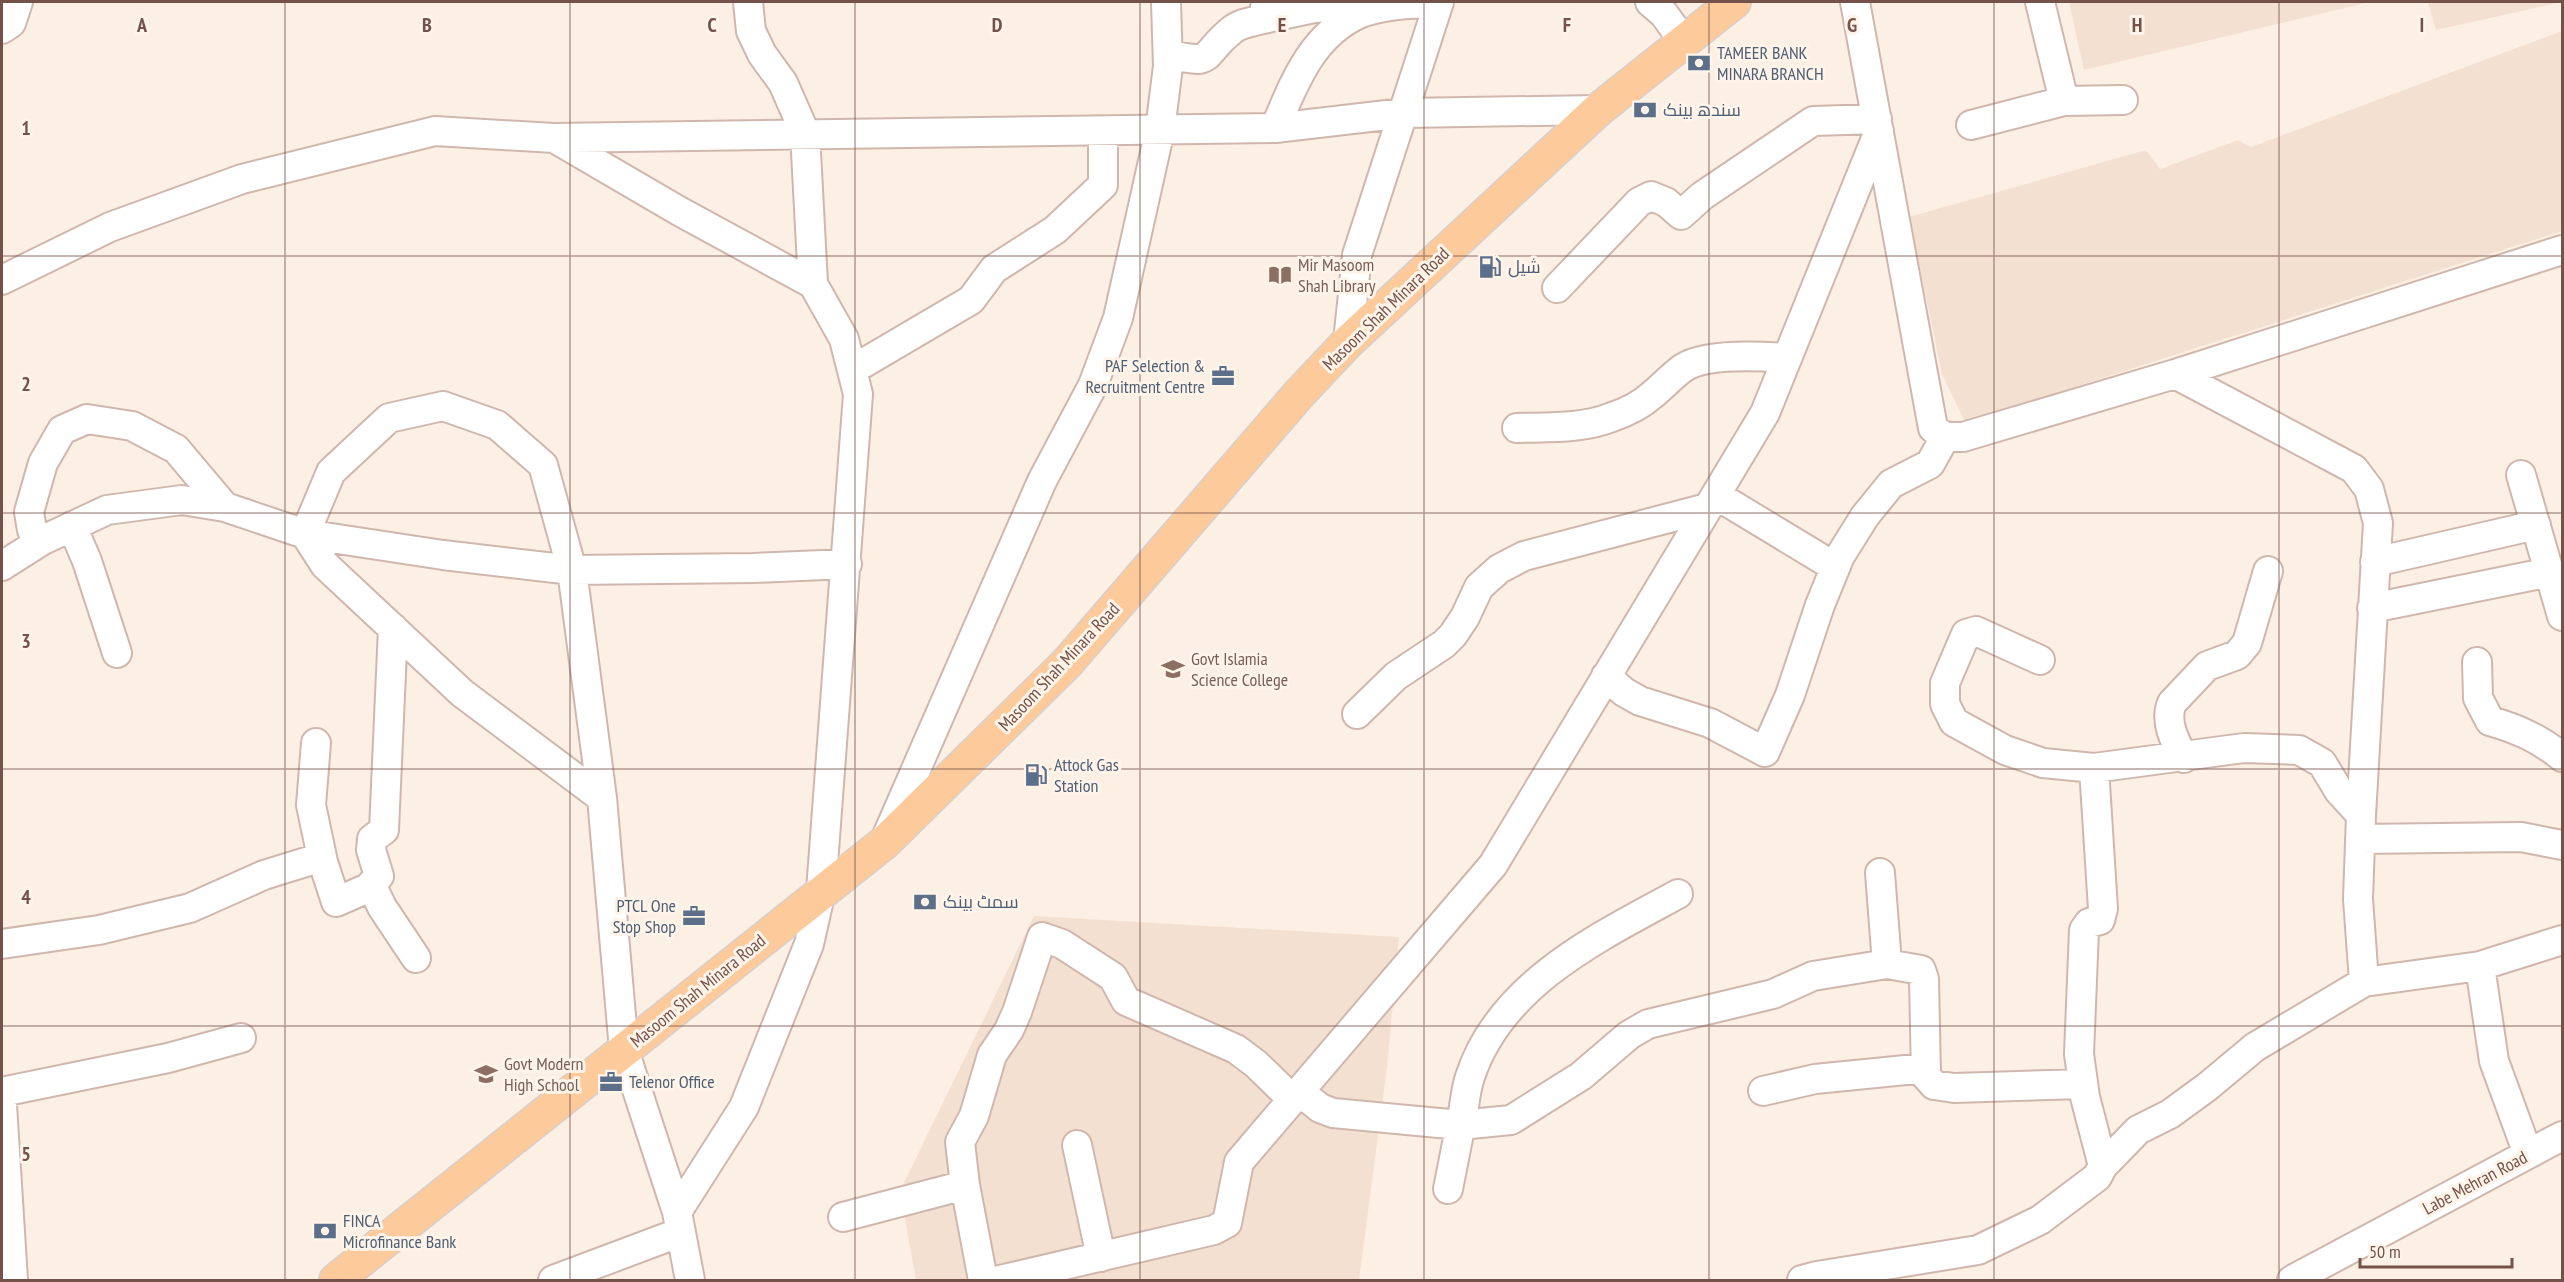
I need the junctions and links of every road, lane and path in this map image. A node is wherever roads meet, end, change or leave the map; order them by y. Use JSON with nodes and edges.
{"nodes":[{"id":1,"x":18,"y":2,"type":"edge"},
{"id":2,"x":748,"y":2,"type":"edge"},
{"id":3,"x":1166,"y":2,"type":"edge"},
{"id":4,"x":1439,"y":2,"type":"edge"},
{"id":5,"x":1650,"y":2,"type":"edge"},
{"id":6,"x":1734,"y":2,"type":"edge"},
{"id":7,"x":1855,"y":2,"type":"edge"},
{"id":8,"x":2040,"y":2,"type":"edge"},
{"id":9,"x":1378,"y":9,"type":"junction"},
{"id":10,"x":1264,"y":10,"type":"edge"},
{"id":11,"x":2,"y":29,"type":"edge"},
{"id":12,"x":1684,"y":42,"type":"junction"},
{"id":13,"x":1168,"y":54,"type":"junction"},
{"id":14,"x":2123,"y":100,"type":"dead end"},
{"id":15,"x":2064,"y":101,"type":"junction"},
{"id":16,"x":1599,"y":110,"type":"junction"},
{"id":17,"x":1404,"y":113,"type":"junction"},
{"id":18,"x":1878,"y":125,"type":"junction"},
{"id":19,"x":1971,"y":125,"type":"dead end"},
{"id":20,"x":1275,"y":128,"type":"junction"},
{"id":21,"x":1160,"y":130,"type":"junction"},
{"id":22,"x":1103,"y":131,"type":"junction"},
{"id":23,"x":804,"y":133,"type":"junction"},
{"id":24,"x":554,"y":138,"type":"junction"},
{"id":25,"x":2562,"y":250,"type":"edge"},
{"id":26,"x":2,"y":280,"type":"edge"},
{"id":27,"x":813,"y":284,"type":"junction"},
{"id":28,"x":1557,"y":288,"type":"dead end"},
{"id":29,"x":1348,"y":342,"type":"junction"},
{"id":30,"x":1787,"y":358,"type":"junction"},
{"id":31,"x":852,"y":370,"type":"junction"},
{"id":32,"x":2175,"y":374,"type":"junction"},
{"id":33,"x":1517,"y":428,"type":"dead end"},
{"id":34,"x":1945,"y":437,"type":"junction"},
{"id":35,"x":2521,"y":475,"type":"dead end"},
{"id":36,"x":1712,"y":501,"type":"junction"},
{"id":37,"x":225,"y":507,"type":"junction"},
{"id":38,"x":2536,"y":525,"type":"junction"},
{"id":39,"x":72,"y":526,"type":"junction"},
{"id":40,"x":305,"y":534,"type":"junction"},
{"id":41,"x":43,"y":540,"type":"junction"},
{"id":42,"x":2375,"y":562,"type":"junction"},
{"id":43,"x":847,"y":564,"type":"junction"},
{"id":44,"x":2,"y":566,"type":"edge"},
{"id":45,"x":1835,"y":567,"type":"junction"},
{"id":46,"x":572,"y":570,"type":"junction"},
{"id":47,"x":2268,"y":571,"type":"dead end"},
{"id":48,"x":2550,"y":572,"type":"junction"},
{"id":49,"x":2372,"y":608,"type":"junction"},
{"id":50,"x":2562,"y":616,"type":"edge"},
{"id":51,"x":393,"y":628,"type":"junction"},
{"id":52,"x":117,"y":653,"type":"dead end"},
{"id":53,"x":2040,"y":660,"type":"dead end"},
{"id":54,"x":2477,"y":662,"type":"dead end"},
{"id":55,"x":1606,"y":676,"type":"junction"},
{"id":56,"x":1357,"y":714,"type":"dead end"},
{"id":57,"x":316,"y":743,"type":"dead end"},
{"id":58,"x":2562,"y":757,"type":"edge"},
{"id":59,"x":2184,"y":758,"type":"junction"},
{"id":60,"x":2094,"y":768,"type":"junction"},
{"id":61,"x":602,"y":798,"type":"junction"},
{"id":62,"x":2360,"y":827,"type":"junction"},
{"id":63,"x":884,"y":843,"type":"junction"},
{"id":64,"x":2562,"y":845,"type":"edge"},
{"id":65,"x":322,"y":857,"type":"junction"},
{"id":66,"x":1880,"y":873,"type":"dead end"},
{"id":67,"x":372,"y":886,"type":"junction"},
{"id":68,"x":821,"y":891,"type":"junction"},
{"id":69,"x":1678,"y":894,"type":"dead end"},
{"id":70,"x":2562,"y":940,"type":"edge"},
{"id":71,"x":2,"y":944,"type":"edge"},
{"id":72,"x":416,"y":958,"type":"dead end"},
{"id":73,"x":1887,"y":964,"type":"junction"},
{"id":74,"x":2480,"y":966,"type":"junction"},
{"id":75,"x":2364,"y":982,"type":"junction"},
{"id":76,"x":241,"y":1038,"type":"dead end"},
{"id":77,"x":624,"y":1050,"type":"junction"},
{"id":78,"x":1926,"y":1068,"type":"junction"},
{"id":79,"x":2082,"y":1084,"type":"junction"},
{"id":80,"x":1763,"y":1091,"type":"dead end"},
{"id":81,"x":2,"y":1092,"type":"edge"},
{"id":82,"x":1296,"y":1096,"type":"junction"},
{"id":83,"x":2,"y":1105,"type":"edge"},
{"id":84,"x":1460,"y":1125,"type":"junction"},
{"id":85,"x":2562,"y":1136,"type":"edge"},
{"id":86,"x":1077,"y":1145,"type":"dead end"},
{"id":87,"x":2528,"y":1154,"type":"junction"},
{"id":88,"x":2103,"y":1167,"type":"junction"},
{"id":89,"x":965,"y":1185,"type":"junction"},
{"id":90,"x":1448,"y":1189,"type":"dead end"},
{"id":91,"x":843,"y":1217,"type":"dead end"},
{"id":92,"x":679,"y":1222,"type":"junction"},
{"id":93,"x":1101,"y":1257,"type":"junction"},
{"id":94,"x":13,"y":1281,"type":"edge"},
{"id":95,"x":336,"y":1281,"type":"edge"},
{"id":96,"x":553,"y":1281,"type":"edge"},
{"id":97,"x":690,"y":1281,"type":"edge"},
{"id":98,"x":983,"y":1281,"type":"edge"},
{"id":99,"x":1000,"y":1281,"type":"edge"},
{"id":100,"x":1802,"y":1281,"type":"edge"},
{"id":101,"x":2292,"y":1281,"type":"edge"}],
"edges":[{"from":1,"to":11,"type":"street"},
{"from":2,"to":23,"type":"street"},
{"from":3,"to":13,"type":"street"},
{"from":4,"to":9,"type":"street"},
{"from":4,"to":17,"type":"street"},
{"from":5,"to":12,"type":"street"},
{"from":6,"to":12,"type":"main road","name":"Masoom Shah Minara Road"},
{"from":7,"to":18,"type":"street"},
{"from":8,"to":15,"type":"street"},
{"from":9,"to":10,"type":"street"},
{"from":9,"to":20,"type":"street"},
{"from":10,"to":13,"type":"street"},
{"from":12,"to":16,"type":"main road","name":"Masoom Shah Minara Road"},
{"from":13,"to":21,"type":"street"},
{"from":14,"to":15,"type":"street"},
{"from":15,"to":19,"type":"street"},
{"from":16,"to":17,"type":"street"},
{"from":16,"to":29,"type":"main road","name":"Masoom Shah Minara Road"},
{"from":17,"to":20,"type":"street"},
{"from":17,"to":29,"type":"street"},
{"from":18,"to":28,"type":"street"},
{"from":18,"to":30,"type":"street"},
{"from":18,"to":34,"type":"street"},
{"from":20,"to":21,"type":"street"},
{"from":21,"to":22,"type":"street"},
{"from":21,"to":63,"type":"street"},
{"from":22,"to":23,"type":"street"},
{"from":22,"to":31,"type":"street"},
{"from":23,"to":24,"type":"street"},
{"from":23,"to":27,"type":"street"},
{"from":24,"to":26,"type":"street"},
{"from":24,"to":27,"type":"street"},
{"from":25,"to":32,"type":"street"},
{"from":27,"to":31,"type":"street"},
{"from":29,"to":63,"type":"main road","name":"Masoom Shah Minara Road"},
{"from":30,"to":33,"type":"street"},
{"from":30,"to":36,"type":"street"},
{"from":31,"to":43,"type":"street"},
{"from":32,"to":34,"type":"street"},
{"from":32,"to":42,"type":"street"},
{"from":34,"to":45,"type":"street"},
{"from":35,"to":38,"type":"street"},
{"from":36,"to":45,"type":"street"},
{"from":36,"to":55,"type":"street"},
{"from":36,"to":56,"type":"street"},
{"from":37,"to":39,"type":"street"},
{"from":37,"to":40,"type":"street"},
{"from":37,"to":41,"type":"street"},
{"from":38,"to":42,"type":"street"},
{"from":38,"to":48,"type":"street"},
{"from":39,"to":41,"type":"street"},
{"from":39,"to":52,"type":"street"},
{"from":40,"to":46,"type":"street"},
{"from":40,"to":46,"type":"street"},
{"from":40,"to":51,"type":"street"},
{"from":41,"to":44,"type":"street"},
{"from":42,"to":49,"type":"street"},
{"from":43,"to":46,"type":"street"},
{"from":43,"to":68,"type":"street"},
{"from":45,"to":55,"type":"street"},
{"from":46,"to":61,"type":"street"},
{"from":47,"to":59,"type":"street"},
{"from":48,"to":49,"type":"street"},
{"from":48,"to":50,"type":"street"},
{"from":49,"to":62,"type":"street"},
{"from":51,"to":61,"type":"street"},
{"from":51,"to":67,"type":"street"},
{"from":53,"to":60,"type":"street"},
{"from":54,"to":58,"type":"street"},
{"from":55,"to":82,"type":"street"},
{"from":57,"to":65,"type":"street"},
{"from":59,"to":60,"type":"street"},
{"from":59,"to":62,"type":"street"},
{"from":60,"to":79,"type":"street"},
{"from":61,"to":77,"type":"street"},
{"from":62,"to":64,"type":"street"},
{"from":62,"to":75,"type":"street"},
{"from":63,"to":68,"type":"main road","name":"Masoom Shah Minara Road"},
{"from":65,"to":67,"type":"street"},
{"from":65,"to":71,"type":"street"},
{"from":66,"to":73,"type":"street"},
{"from":67,"to":72,"type":"street"},
{"from":68,"to":77,"type":"main road","name":"Masoom Shah Minara Road"},
{"from":68,"to":92,"type":"street"},
{"from":69,"to":84,"type":"street"},
{"from":70,"to":74,"type":"street"},
{"from":73,"to":78,"type":"street"},
{"from":73,"to":84,"type":"street"},
{"from":74,"to":75,"type":"street"},
{"from":74,"to":87,"type":"street"},
{"from":75,"to":88,"type":"street"},
{"from":76,"to":81,"type":"street"},
{"from":77,"to":92,"type":"street"},
{"from":77,"to":95,"type":"main road","name":"Masoom Shah Minara Road"},
{"from":78,"to":79,"type":"street"},
{"from":78,"to":80,"type":"street"},
{"from":79,"to":88,"type":"street"},
{"from":82,"to":84,"type":"street"},
{"from":82,"to":89,"type":"street"},
{"from":82,"to":93,"type":"street"},
{"from":83,"to":94,"type":"street"},
{"from":84,"to":90,"type":"street"},
{"from":85,"to":87,"type":"street","name":"Labe Mehran Road"},
{"from":86,"to":93,"type":"street"},
{"from":87,"to":101,"type":"street","name":"Labe Mehran Road"},
{"from":88,"to":100,"type":"street"},
{"from":89,"to":91,"type":"street"},
{"from":89,"to":98,"type":"street"},
{"from":92,"to":96,"type":"street"},
{"from":92,"to":97,"type":"street"},
{"from":93,"to":99,"type":"street"}]}
